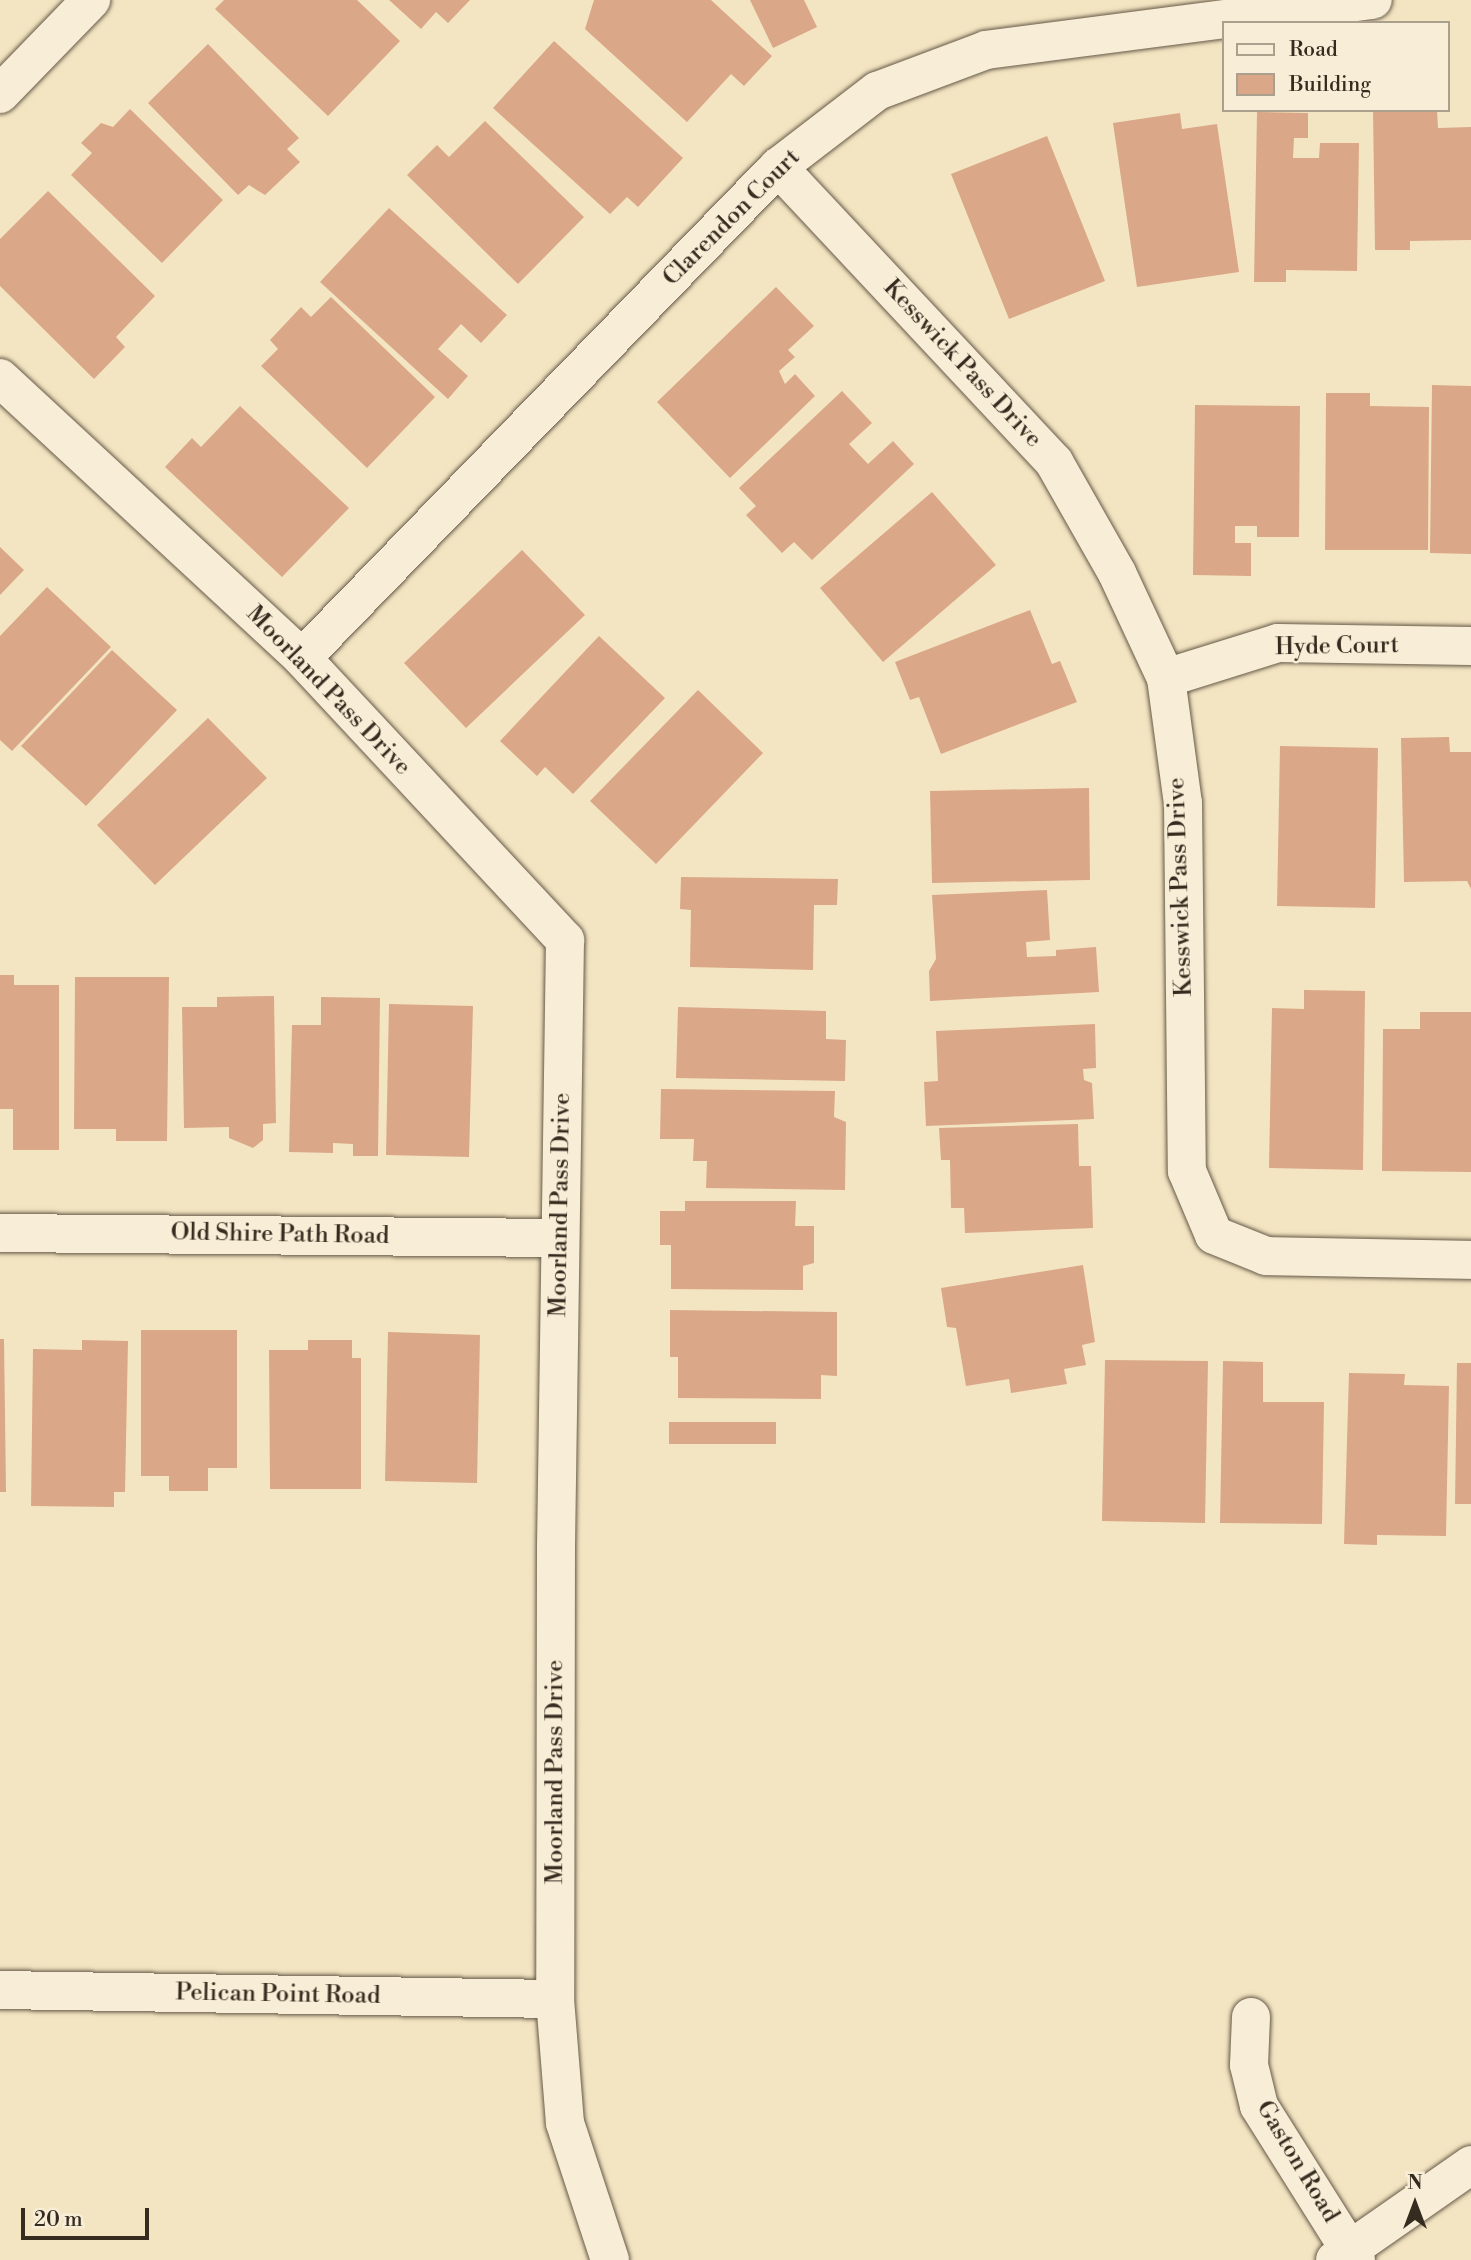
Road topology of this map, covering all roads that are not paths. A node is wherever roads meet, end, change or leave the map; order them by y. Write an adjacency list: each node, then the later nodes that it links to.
1 (91, 0): 3 (street)
2 (1373, 0): 4 (street, Clarendon Court)
3 (0, 94)
4 (778, 167): 7 (street, Clarendon Court); 8 (street, Kesswick Pass Drive)
5 (0, 378): 7 (street, Moorland Pass Drive)
6 (1471, 646): 8 (street, Hyde Court)
7 (302, 658): 10 (street, Moorland Pass Drive)
8 (1166, 678): 11 (street, Kesswick Pass Drive)
9 (0, 1233): 10 (street, Old Shire Path Road)
10 (560, 1238): 13 (street, Moorland Pass Drive)
11 (1471, 1260)
12 (0, 1990): 13 (street, Pelican Point Road)
13 (555, 1999): 17 (street, Moorland Pass Drive)
14 (1251, 2017): 16 (street, Gaston Road)
15 (1471, 2165): 16 (street)
16 (1347, 2257)
17 (610, 2260)

